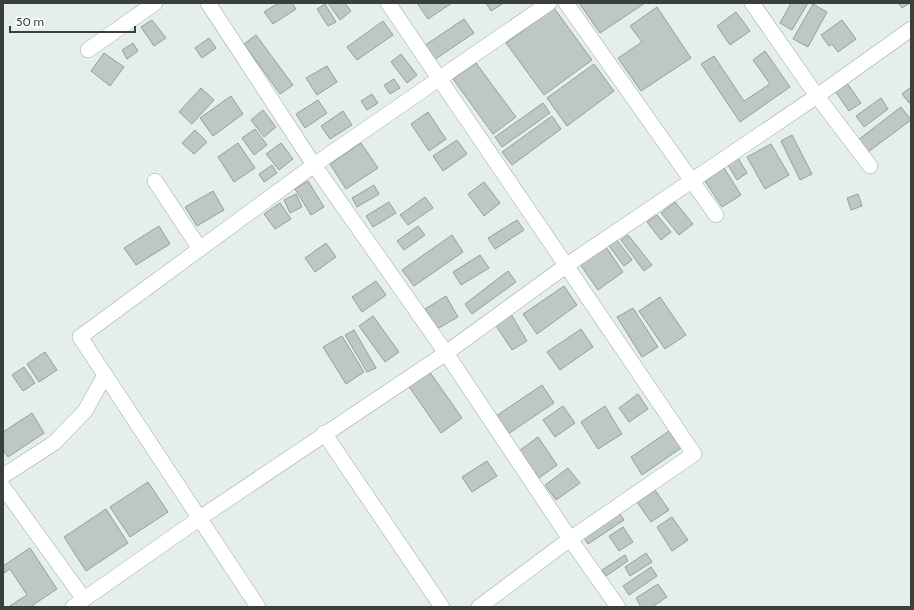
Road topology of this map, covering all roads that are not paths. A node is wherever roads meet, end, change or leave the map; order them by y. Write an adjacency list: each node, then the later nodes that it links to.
1 (155, 3): 8 (street)
2 (208, 3): 11 (street)
3 (388, 3): 9 (street)
4 (550, 3): 9 (street)
5 (566, 3): 14 (street)
6 (752, 3): 10 (street)
7 (911, 29): 10 (street)
8 (88, 50)
9 (440, 79): 11 (street); 17 (street)
10 (817, 96): 12 (street); 14 (street)
11 (314, 165): 16 (street); 18 (street)
12 (870, 166)
13 (154, 182): 16 (street)
14 (691, 182): 15 (street); 17 (street)
15 (716, 215)
16 (200, 249): 19 (street)
17 (567, 265): 18 (street); 24 (street)
18 (446, 352): 20 (street); 24 (street)
19 (105, 375): 21 (street); 23 (street)
20 (324, 433): 23 (street); 27 (street)
21 (3, 476)
22 (3, 487): 25 (street)
23 (200, 518): 25 (street); 26 (street)
24 (570, 539): 28 (street); 29 (street)
25 (79, 603)
26 (258, 607)
27 (442, 607)
28 (479, 607)
29 (618, 607)

